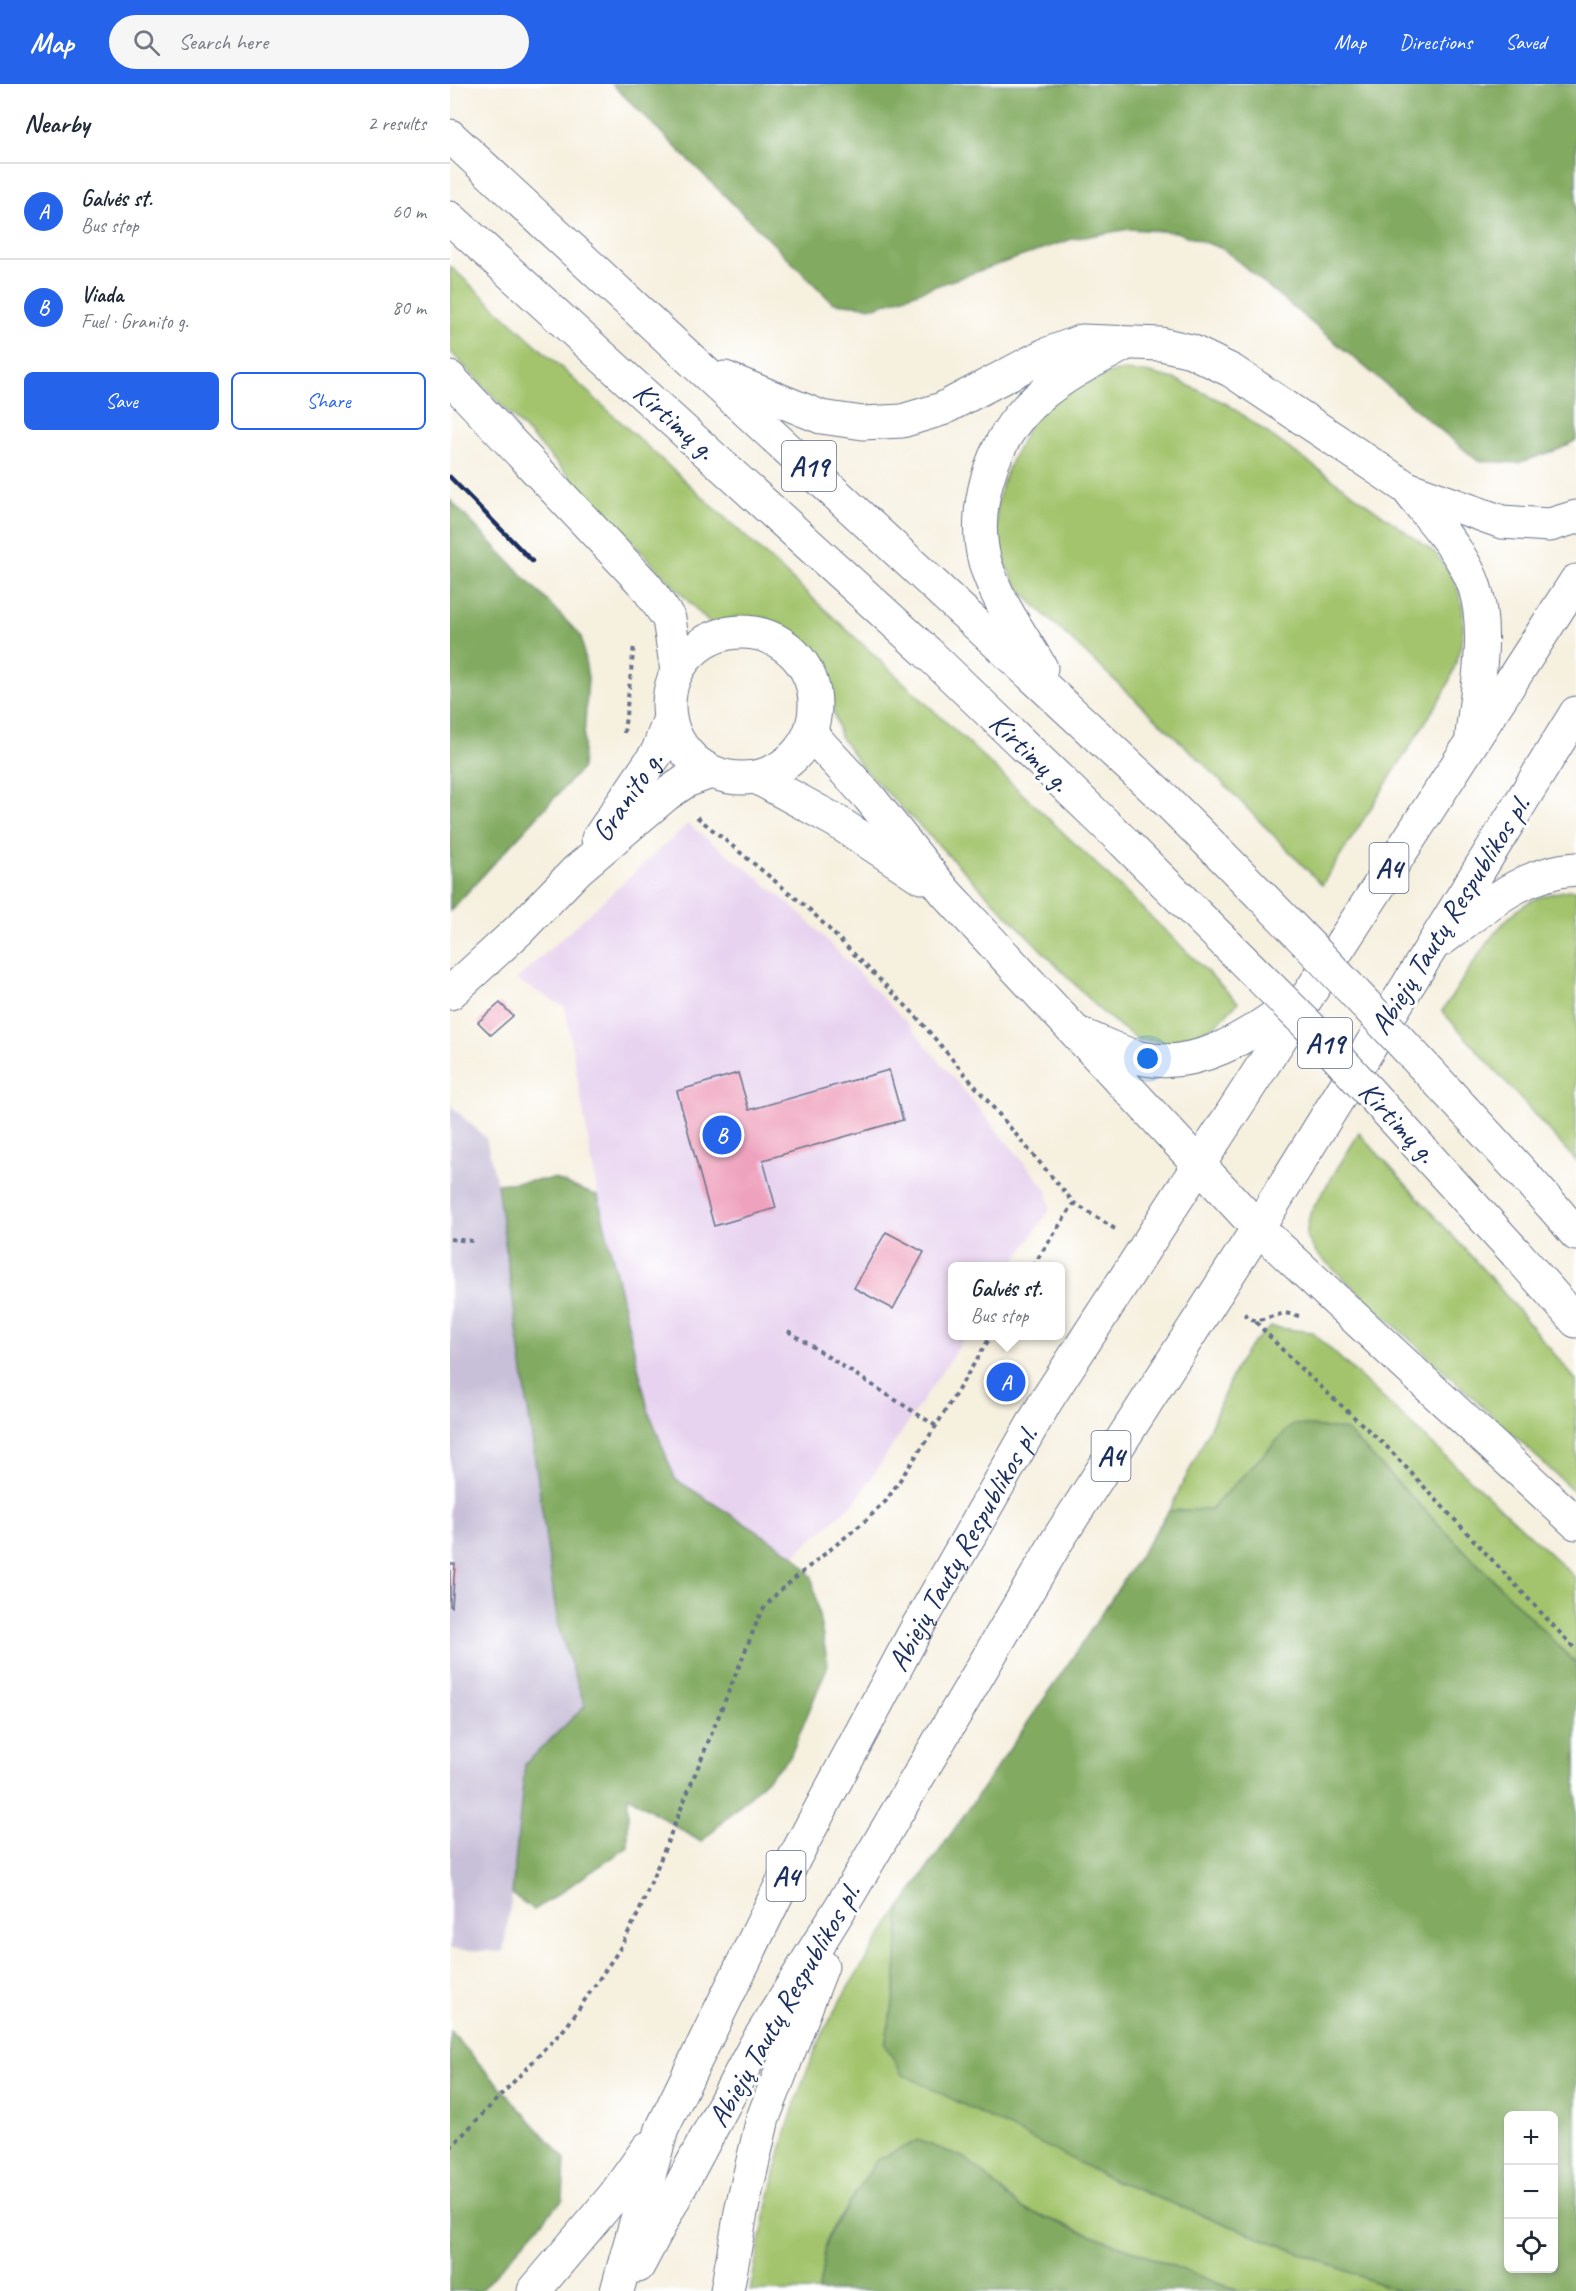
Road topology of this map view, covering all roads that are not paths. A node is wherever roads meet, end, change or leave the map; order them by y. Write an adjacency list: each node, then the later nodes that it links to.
1 (450, 136): 4 (main road, Kirtimų g. / A19)
2 (450, 218): 27 (main road, Kirtimų g. / A19, bridge)
3 (1126, 344): 4 (main road); 6 (main road); 10 (main road)
4 (704, 369): 10 (main road, Kirtimų g. / A19)
5 (450, 378): 9 (main road)
6 (1407, 488): 7 (main road); 14 (main road)
7 (1576, 517)
8 (1576, 581): 14 (main road, Abiejų Tautų Respublikos pl. / A4)
9 (677, 671): 12 (main road); 13 (main road)
10 (1058, 698): 26 (main road, Kirtimų g. / A19, bridge)
11 (1576, 713): 20 (main road, Abiejų Tautų Respublikos pl. / A4)
12 (670, 718): 15 (main road); 18 (main road, Granito g.)
13 (810, 733): 16 (main road); 19 (main road)
14 (1471, 741): 22 (main road, Abiejų Tautų Respublikos pl. / A4)
15 (711, 772): 16 (main road); 18 (main road, Granito g.)
16 (756, 777): 19 (main road)
17 (1576, 869): 20 (main road)
18 (577, 870): 21 (main road, Granito g.)
19 (946, 893): 23 (main road)
20 (1427, 950): 25 (main road, Abiejų Tautų Respublikos pl. / A4)
21 (450, 993)
22 (1308, 995): 23 (main road); 24 (main road, Abiejų Tautų Respublikos pl. / A4)
23 (1073, 1031): 24 (main road)
24 (1197, 1164): 25 (main road); 30 (main road, Abiejų Tautų Respublikos pl. / A4)
25 (1258, 1228): 28 (main road); 29 (main road, Abiejų Tautų Respublikos pl. / A4)
26 (1576, 1234)
27 (1576, 1320)
28 (1576, 1523)
29 (849, 1894): 33 (main road, Abiejų Tautų Respublikos pl. / A4); 34 (main road)
30 (662, 2130): 31 (main road); 32 (main road, Abiejų Tautų Respublikos pl. / A4)
31 (534, 2291)
32 (617, 2291)
33 (624, 2291)
34 (728, 2291)

